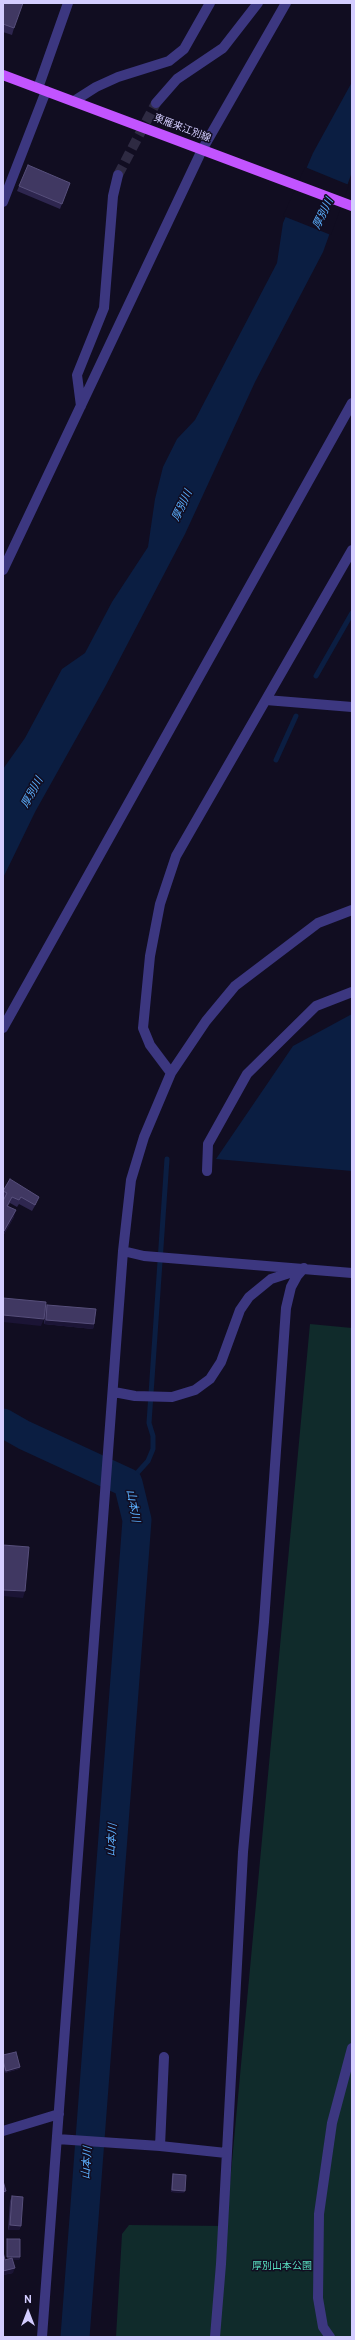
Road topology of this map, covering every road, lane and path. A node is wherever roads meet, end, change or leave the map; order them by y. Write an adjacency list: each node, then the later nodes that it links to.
1 (68, 3): 6 (street)
2 (210, 3): 7 (street)
3 (258, 3): 8 (street)
4 (286, 3): 9 (street)
5 (3, 75): 6 (main road, 東雁来江別線)
6 (42, 90): 7 (main road, 東雁来江別線); 11 (street)
7 (74, 102): 9 (main road, 東雁来江別線)
8 (156, 103)
9 (202, 150): 12 (main road, 東雁来江別線); 14 (street)
10 (118, 175): 14 (street)
11 (3, 202)
12 (352, 206)
13 (352, 403): 21 (street)
14 (81, 406): 16 (street)
15 (352, 550): 17 (street)
16 (3, 570)
17 (266, 700): 18 (street); 22 (street)
18 (352, 707)
19 (352, 910): 22 (street)
20 (352, 992): 23 (street)
21 (3, 1028)
22 (171, 1073): 24 (street)
23 (207, 1171)
24 (123, 1251): 25 (street); 27 (street)
25 (304, 1268): 26 (street); 27 (street); 34 (street)
26 (352, 1273)
27 (114, 1392): 30 (street)
28 (352, 2048): 37 (street)
29 (164, 2057): 33 (street)
30 (59, 2114): 31 (street); 32 (street)
31 (3, 2131)
32 (57, 2139): 33 (street); 35 (street)
33 (160, 2146): 34 (street)
34 (226, 2153): 36 (street)
35 (42, 2337)
36 (215, 2337)
37 (330, 2337)

